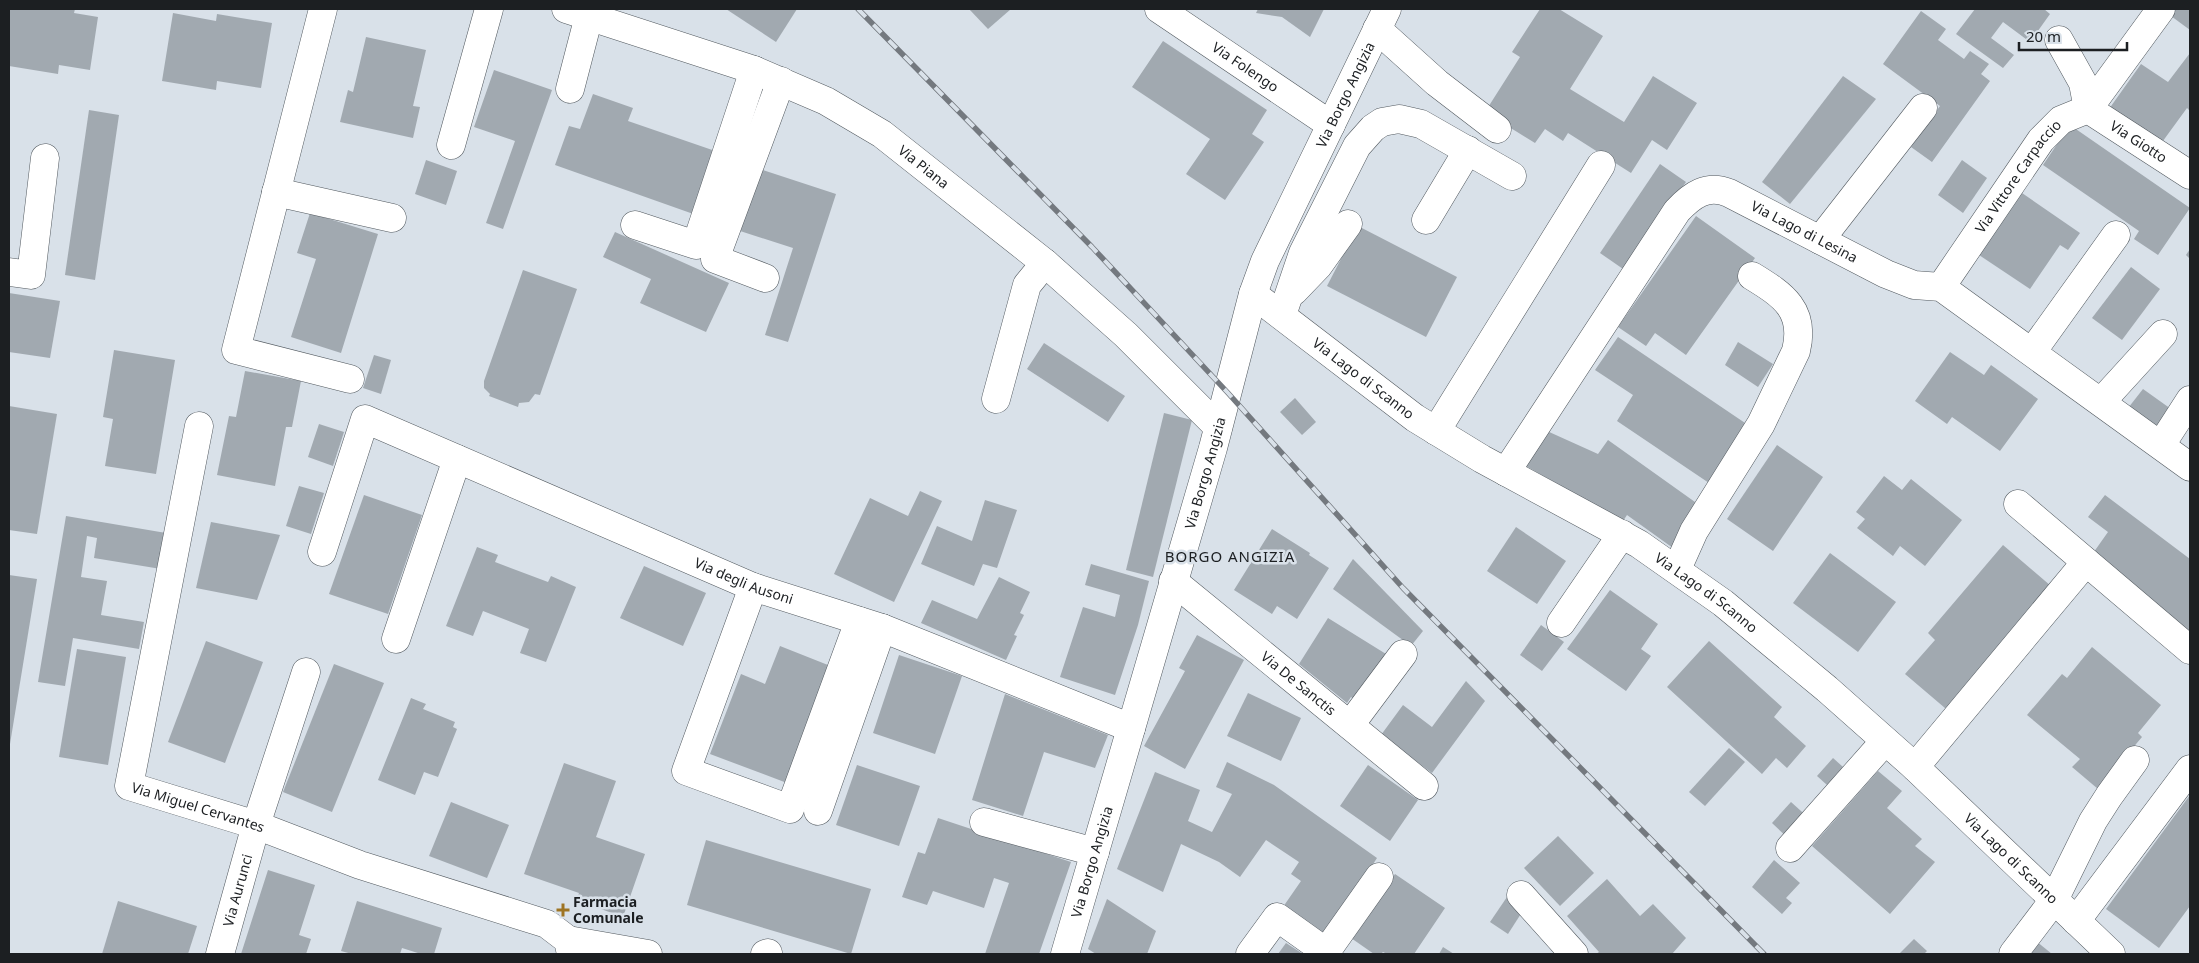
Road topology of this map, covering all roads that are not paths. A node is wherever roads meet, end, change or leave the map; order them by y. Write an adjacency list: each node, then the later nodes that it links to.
1 (322, 9): 21 (street)
2 (489, 9): 15 (street)
3 (1159, 9): 13 (street, Via Folengo)
4 (2161, 9): 12 (street)
5 (575, 11): 8 (street, Via Piana); 10 (street)
6 (1382, 19): 13 (street, Via Borgo Angizia); 14 (street)
7 (2059, 40): 12 (street)
8 (754, 70): 9 (street, Via Piana); 25 (street)
9 (781, 81): 28 (street, Via Piana); 31 (street)
10 (570, 89)
11 (1923, 108): 27 (street)
12 (2088, 109): 20 (street, Via Giotto); 32 (street, Via Vittore Carpaccio)
13 (1331, 125): 33 (street, Via Borgo Angizia)
14 (1497, 129)
15 (451, 145)
16 (1468, 150): 19 (street); 23 (street); 34 (street)
17 (45, 158): 29 (street)
18 (1601, 165): 43 (street)
19 (1512, 176)
20 (2190, 176)
21 (276, 192): 22 (street); 37 (street)
22 (392, 218)
23 (1426, 220)
24 (1348, 224): 34 (street)
25 (636, 225)
26 (2116, 236): 36 (street)
27 (1820, 240): 32 (street, Via Lago di Lesina); 47 (street, Via Lago di Lesina)
28 (1045, 263): 38 (street); 42 (street, Via Piana)
29 (9, 272)
30 (1752, 276): 52 (street)
31 (765, 278)
32 (1941, 287): 36 (street)
33 (1253, 294): 34 (street, Via Lago di Scanno); 42 (street, Via Borgo Angizia)
34 (1284, 307): 43 (street, Via Lago di Scanno)
35 (2163, 334): 40 (street)
36 (2032, 352): 40 (street)
37 (350, 379)
38 (996, 399)
39 (2190, 400): 44 (street)
40 (2100, 402): 44 (street)
41 (199, 426): 70 (street, Via Miguel Cervantes)
42 (1218, 427): 53 (street, Via Borgo Angizia)
43 (1436, 431): 47 (street, Via Lago di Scanno)
44 (2161, 445): 46 (street)
45 (457, 459): 50 (street, Via degli Ausoni); 54 (street, Via degli Ausoni); 57 (street)
46 (2190, 466)
47 (1506, 472): 49 (street, Via Lago di Scanno)
48 (2018, 504): 51 (street)
49 (1622, 534): 52 (street, Via Lago di Scanno); 55 (street)
50 (322, 552)
51 (2086, 562): 58 (street); 65 (street)
52 (1677, 569): 63 (street, Via Lago di Scanno)
53 (1173, 581): 61 (street, Via De Sanctis); 62 (street, Via Borgo Angizia)
54 (754, 587): 56 (street, Via degli Ausoni); 56 (street)
55 (1561, 623)
56 (871, 625): 62 (street, Via degli Ausoni); 68 (street)
57 (396, 639)
58 (2190, 650)
59 (1403, 654): 61 (street)
60 (306, 672): 70 (street, Via Aurunci)
61 (1350, 725): 67 (street, Via De Sanctis)
62 (1131, 728): 72 (street, Via Borgo Angizia)
63 (1885, 741): 65 (street, Via Lago di Scanno); 71 (street)
64 (2135, 760): 75 (street)
65 (1915, 767): 75 (street, Via Lago di Scanno)
66 (2190, 768): 76 (street)
67 (1424, 786)
68 (818, 811)
69 (984, 822): 72 (street)
70 (256, 825): 77 (street, Via Miguel Cervantes); 78 (street, Via Aurunci)
71 (1790, 848)
72 (1095, 852): 80 (street, Via Borgo Angizia)
73 (1379, 877): 81 (street)
74 (1521, 896): 82 (street)
75 (2054, 900): 76 (street, Via Lago di Scanno); 83 (street)
76 (2076, 921): 84 (street, Via Lago di Scanno)
77 (569, 947): 79 (street)
78 (220, 954)
79 (648, 954)
80 (1065, 954)
81 (1250, 954)
82 (1574, 954)
83 (2013, 954)
84 (2111, 954)

